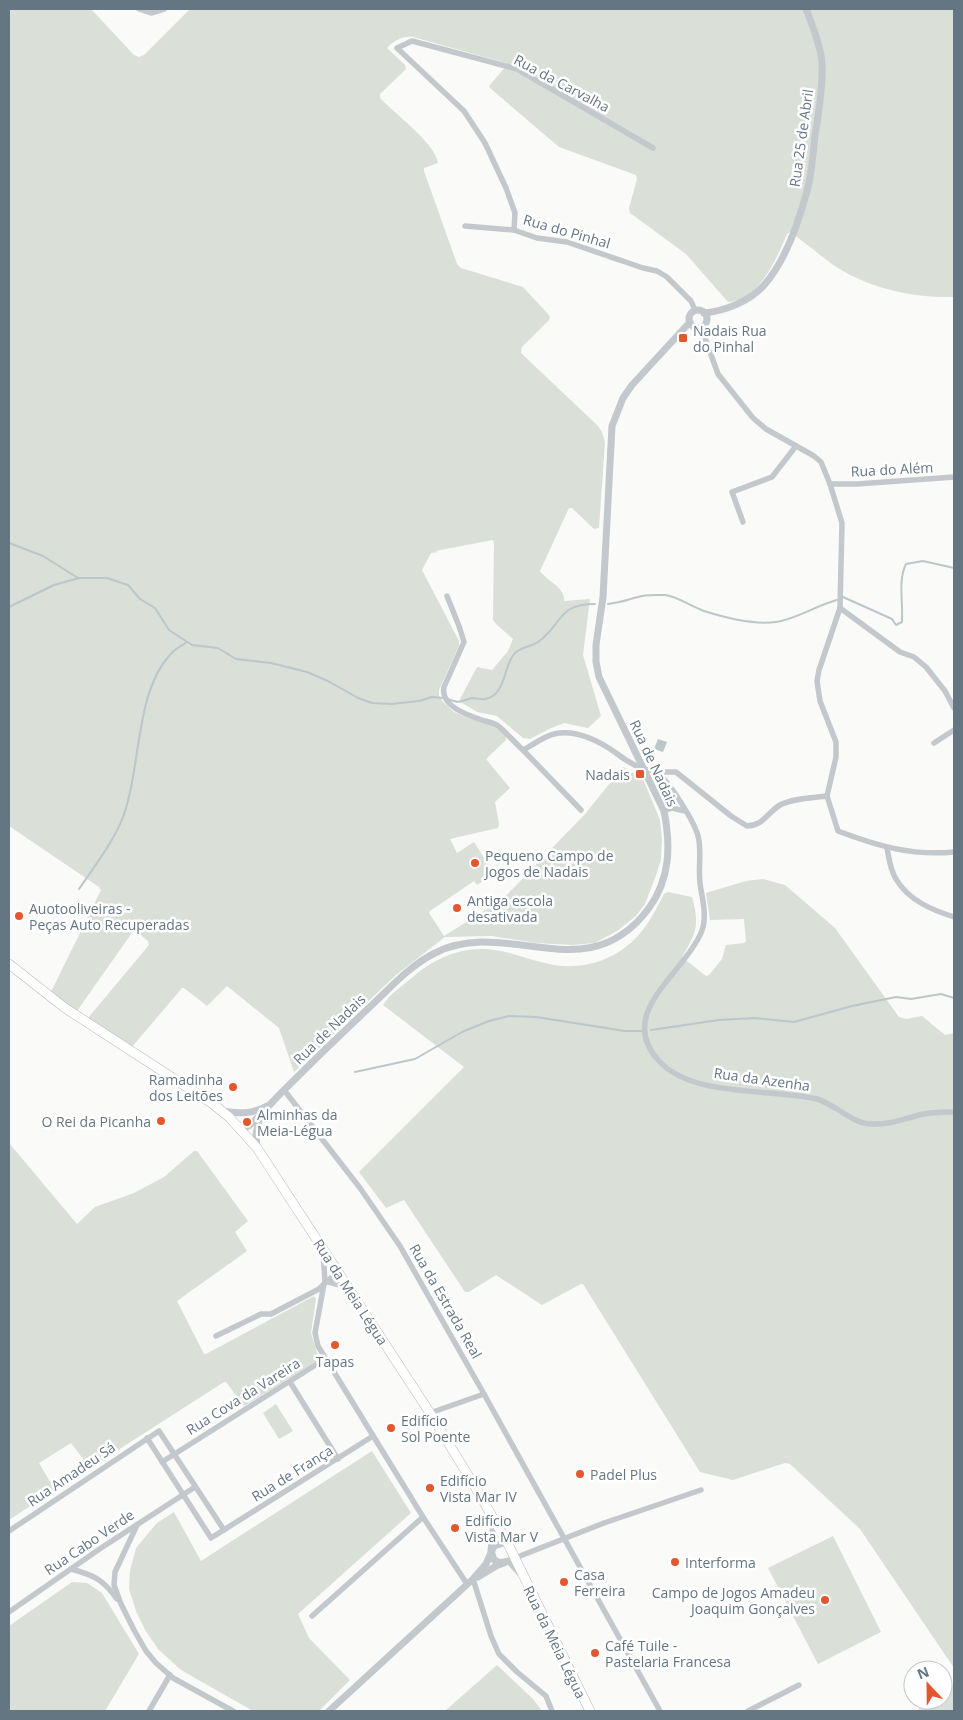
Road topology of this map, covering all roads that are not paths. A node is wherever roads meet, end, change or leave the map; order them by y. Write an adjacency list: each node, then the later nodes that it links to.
1 (139, 9): 2 (street)
2 (164, 9)
3 (806, 9): 9 (street, Rua 25 de Abril)
4 (397, 48): 5 (street, Rua da Carvalha); 7 (street, Rua do Pinhal)
5 (653, 148)
6 (465, 226): 7 (street)
7 (514, 230): 8 (street, Rua do Pinhal)
8 (695, 310): 9 (street); 10 (street)
9 (704, 313): 11 (street)
10 (690, 322): 11 (street); 22 (street, Rua de Nadais)
11 (700, 327): 12 (street)
12 (796, 446): 14 (street); 15 (street)
13 (954, 477): 14 (street, Rua do Além)
14 (830, 484): 17 (street)
15 (743, 522)
16 (447, 596): 21 (street)
17 (840, 608): 18 (street); 24 (street)
18 (954, 708)
19 (954, 730): 20 (street)
20 (934, 743)
21 (523, 750): 22 (street); 25 (street)
22 (643, 768): 23 (street); 26 (street, Rua de Nadais)
23 (656, 772): 24 (street); 27 (street, Rua da Azenha)
24 (827, 796): 28 (street)
25 (581, 810)
26 (664, 811): 27 (street); 32 (street, Rua de Nadais)
27 (685, 811): 34 (street, Rua da Azenha)
28 (887, 848): 29 (street); 30 (street)
29 (954, 852)
30 (954, 916)
31 (9, 964): 33 (main road, Rua da Meia Légua)
32 (284, 1090): 35 (street, Rua de Nadais); 45 (street, Rua da Estrada Real)
33 (222, 1111): 35 (street, Rua de Nadais); 36 (main road, Rua da Meia Légua)
34 (954, 1112)
35 (257, 1114): 36 (street, Rua de Nadais); 36 (street, Rua de Nadais); 37 (street)
36 (237, 1126): 37 (main road, Rua da Meia Légua)
37 (256, 1148): 38 (main road, Rua da Meia Légua)
38 (323, 1249): 39 (main road, Rua da Meia Légua); 40 (street)
39 (336, 1269): 40 (street); 41 (main road, Rua da Meia Légua)
40 (324, 1280): 41 (street); 42 (street); 43 (street)
41 (347, 1287): 46 (main road, Rua da Meia Légua)
42 (216, 1336)
43 (325, 1359): 44 (street, Rua Cova da Vareira); 47 (street)
44 (290, 1382): 49 (street, Rua Cova da Vareira); 50 (street)
45 (484, 1394): 46 (street); 60 (street, Rua da Estrada Real)
46 (430, 1413): 56 (main road, Rua da Meia Légua)
47 (373, 1436): 50 (street, Rua de França); 55 (street)
48 (147, 1438): 49 (street); 51 (street); 59 (street, Rua Amadeu Sá)
49 (174, 1454): 51 (street, Rua Cova da Vareira); 52 (street)
50 (338, 1459): 58 (street, Rua de França)
51 (162, 1462): 54 (street)
52 (195, 1487): 54 (street, Rua Cabo Verde); 58 (street)
53 (701, 1490): 60 (street)
54 (183, 1494): 57 (street, Rua Cabo Verde); 58 (street)
55 (424, 1517): 65 (street); 68 (street)
56 (494, 1520): 61 (main road, Rua da Meia Légua); 62 (street)
57 (137, 1525): 64 (street, Rua Cabo Verde); 66 (street)
58 (224, 1530)
59 (9, 1531)
60 (565, 1538): 63 (street); 76 (street, Rua da Estrada Real)
61 (508, 1544): 62 (street); 63 (main road, Rua da Meia Légua)
62 (492, 1551): 63 (street); 65 (street)
63 (512, 1560): 65 (street); 75 (main road, Rua da Meia Légua)
64 (71, 1569): 66 (street); 67 (street, Rua Cabo Verde)
65 (470, 1582): 73 (street); 74 (street)
66 (121, 1604): 69 (street)
67 (9, 1612)
68 (312, 1616)
69 (170, 1675): 71 (street); 72 (street)
70 (799, 1685): 77 (street)
71 (149, 1711)
72 (233, 1711)
73 (329, 1711)
74 (552, 1711)
75 (590, 1711)
76 (660, 1711)
77 (748, 1711)

